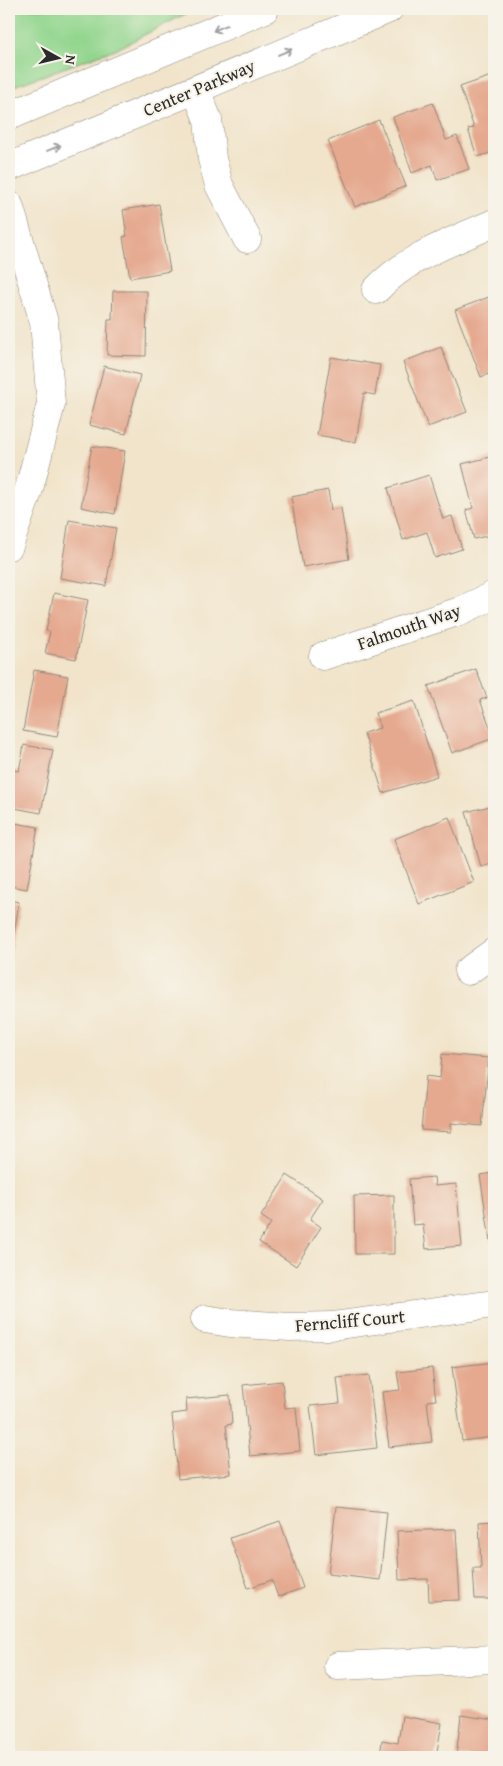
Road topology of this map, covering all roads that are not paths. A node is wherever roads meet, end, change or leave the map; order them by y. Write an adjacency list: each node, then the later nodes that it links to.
1 (265, 9): 4 (street, one-way to 4)
2 (389, 9): 3 (street, Center Parkway, one-way to 2)
3 (196, 90): 5 (street, Center Parkway, one-way to 3); 8 (street)
4 (9, 116)
5 (9, 167)
6 (9, 205): 10 (street)
7 (494, 223): 9 (street)
8 (247, 239)
9 (376, 290)
10 (9, 546)
11 (494, 595): 12 (street, Falmouth Way)
12 (323, 656)
13 (494, 952): 14 (street)
14 (468, 971)
15 (494, 1304): 16 (street, Ferncliff Court)
16 (205, 1319)
17 (494, 1659): 18 (street)
18 (338, 1666)

